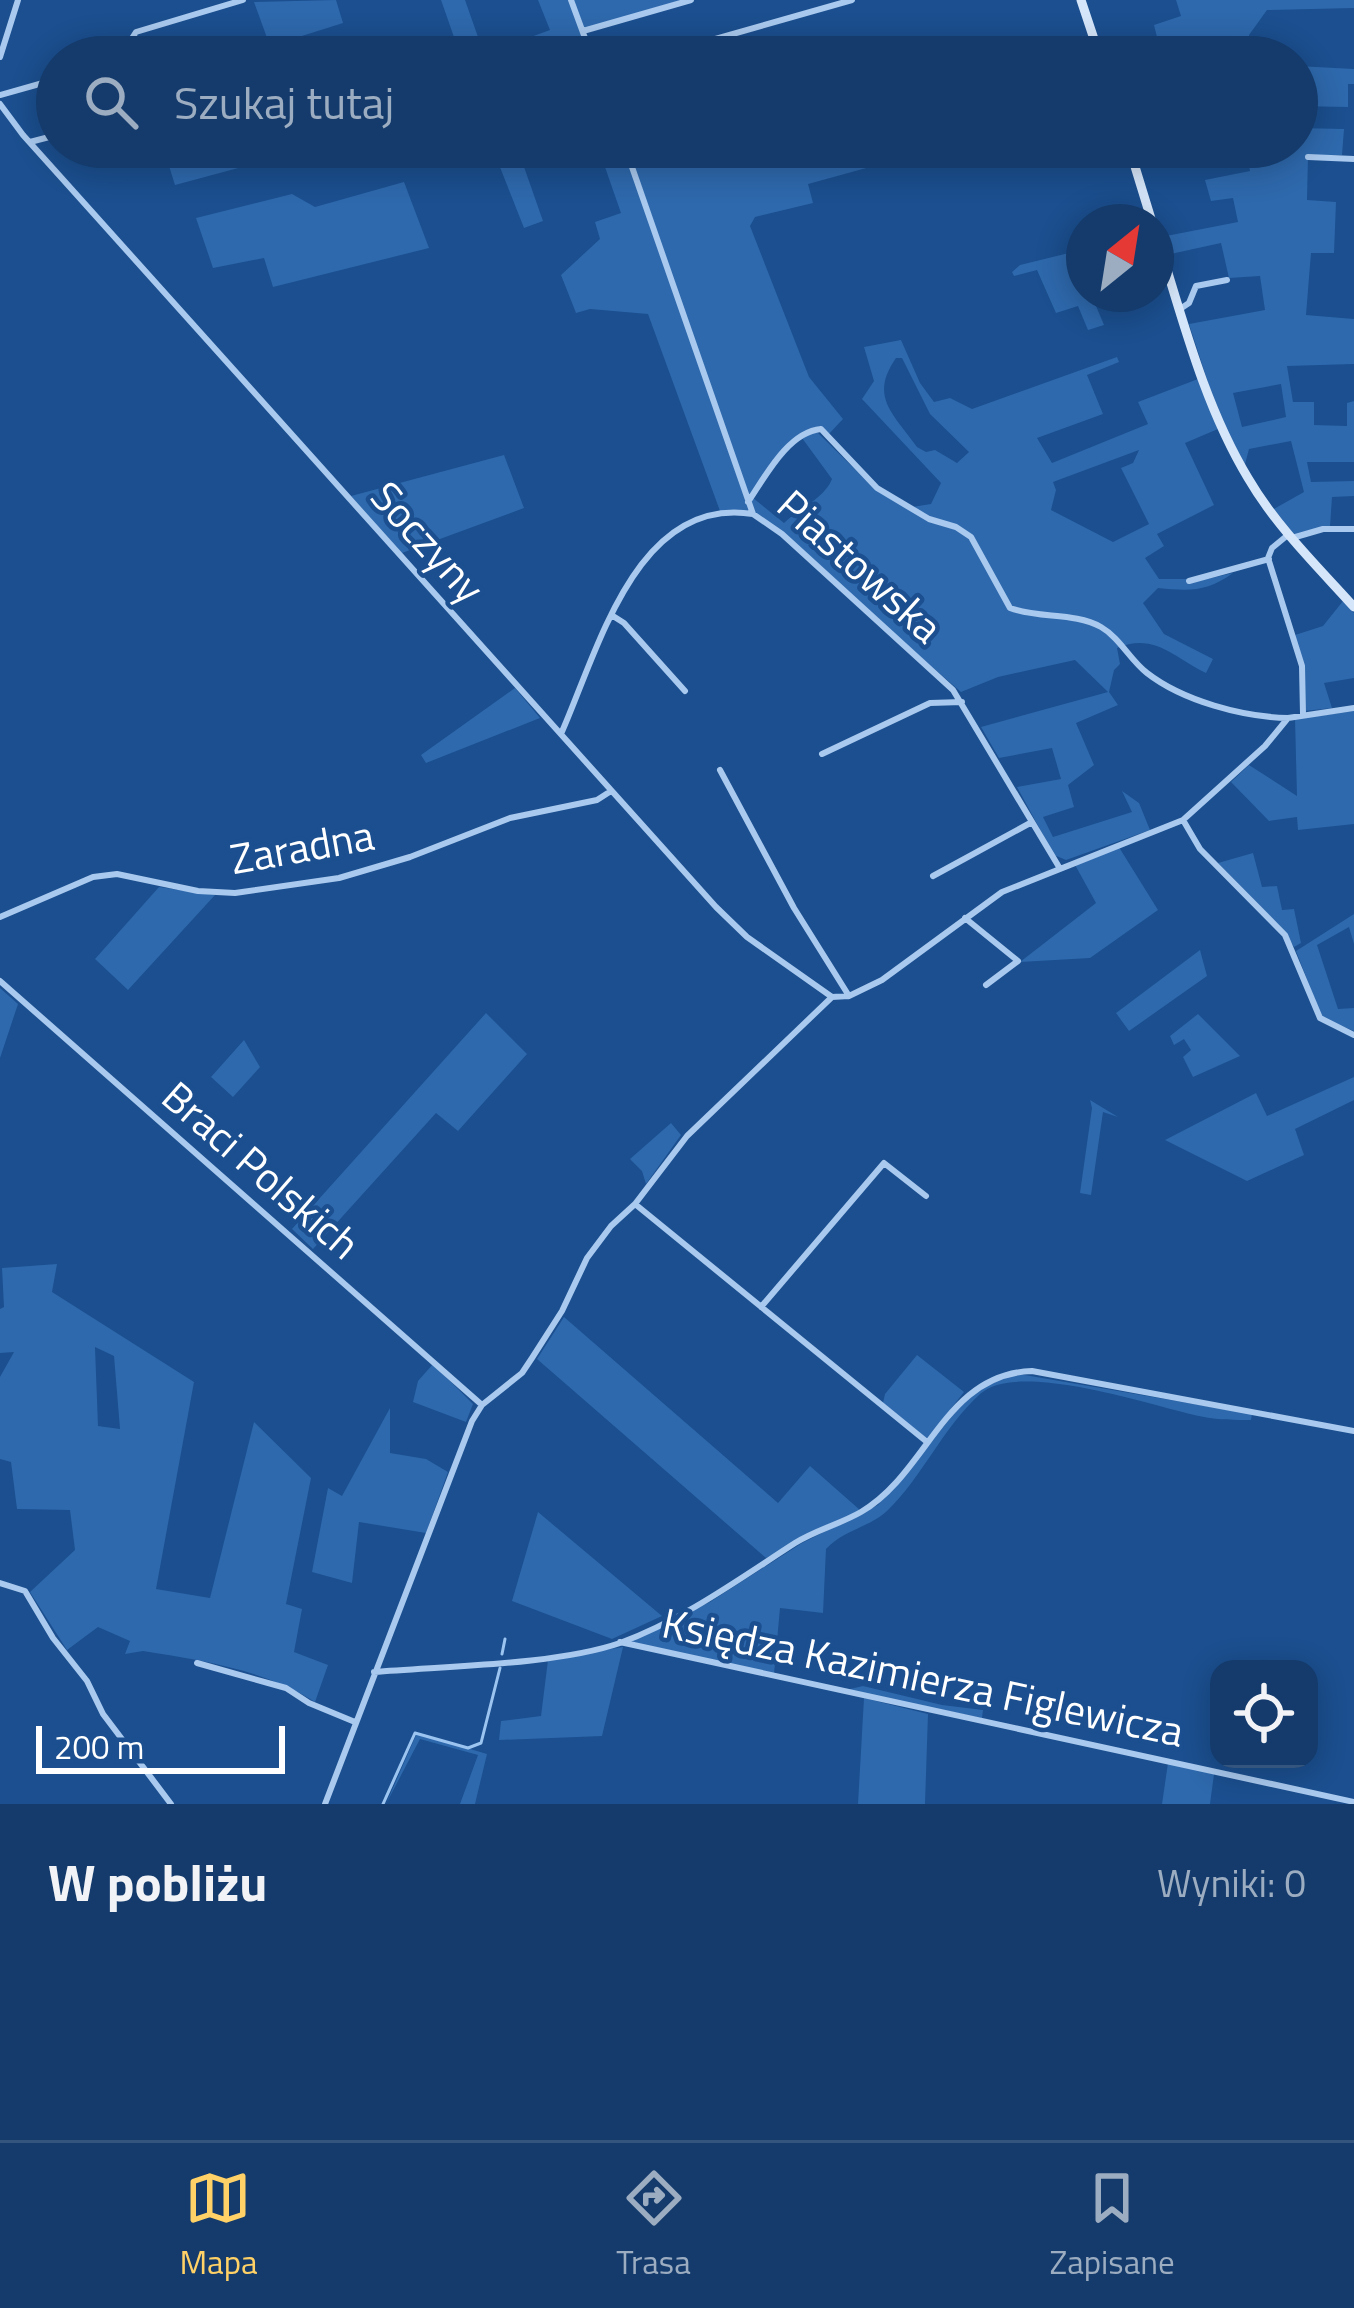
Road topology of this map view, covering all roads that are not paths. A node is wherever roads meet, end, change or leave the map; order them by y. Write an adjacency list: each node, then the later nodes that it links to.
1 (18, 0): 12 (street)
2 (243, 0): 8 (street)
3 (571, 0): 7 (street)
4 (691, 0): 7 (street)
5 (852, 0): 10 (street)
6 (1082, 0): 11 (street)
7 (583, 31): 9 (street)
8 (133, 36)
9 (585, 36)
10 (726, 36)
11 (1093, 36)
12 (0, 57)
13 (36, 86): 14 (street)
14 (0, 95)
15 (0, 104): 17 (street, Soczyny)
16 (36, 140): 17 (street)
17 (30, 142): 18 (street, Soczyny)
18 (36, 149)
19 (1318, 157): 20 (street)
20 (1354, 158)
21 (53, 168): 41 (street, Soczyny)
22 (632, 168): 28 (street, Piastowska)
23 (1135, 168): 24 (street)
24 (1146, 204)
25 (1227, 280): 27 (street)
26 (1174, 290): 27 (street)
27 (1180, 309): 31 (street)
28 (748, 502): 29 (street, Piastowska); 40 (street)
29 (753, 514): 35 (street); 37 (street, Piastowska)
30 (1354, 529): 31 (street)
31 (1290, 536): 32 (street); 34 (street)
32 (1269, 559): 33 (street); 39 (street)
33 (1189, 581)
34 (1354, 607)
35 (613, 616): 36 (street); 41 (street)
36 (685, 691)
37 (962, 702): 42 (street); 46 (street, Piastowska)
38 (1354, 708): 39 (street)
39 (1303, 714): 40 (street)
40 (1288, 718): 45 (street)
41 (562, 734): 44 (street, Soczyny)
42 (822, 754)
43 (720, 770): 53 (street)
44 (611, 791): 49 (street, Zaradna); 54 (street, Soczyny)
45 (1183, 820): 47 (street); 55 (street)
46 (1032, 822): 47 (street, Piastowska); 48 (street)
47 (1059, 867): 50 (street)
48 (933, 876)
49 (0, 917)
50 (965, 918): 52 (street); 53 (street)
51 (0, 981): 59 (street, Braci Polskich)
52 (986, 986)
53 (849, 996): 54 (street)
54 (832, 997): 57 (street)
55 (1354, 1034)
56 (926, 1196): 58 (street)
57 (635, 1204): 58 (street); 59 (street)
58 (761, 1307): 61 (street)
59 (482, 1405): 65 (street)
60 (1354, 1431): 61 (street)
61 (927, 1442): 63 (street)
62 (0, 1583): 68 (street)
63 (620, 1642): 65 (street); 67 (street, Księdza Kazimierza Figlewicza)
64 (197, 1663): 66 (street)
65 (374, 1672): 66 (street)
66 (355, 1722): 69 (street)
67 (1354, 1802)
68 (171, 1804)
69 (325, 1804)

